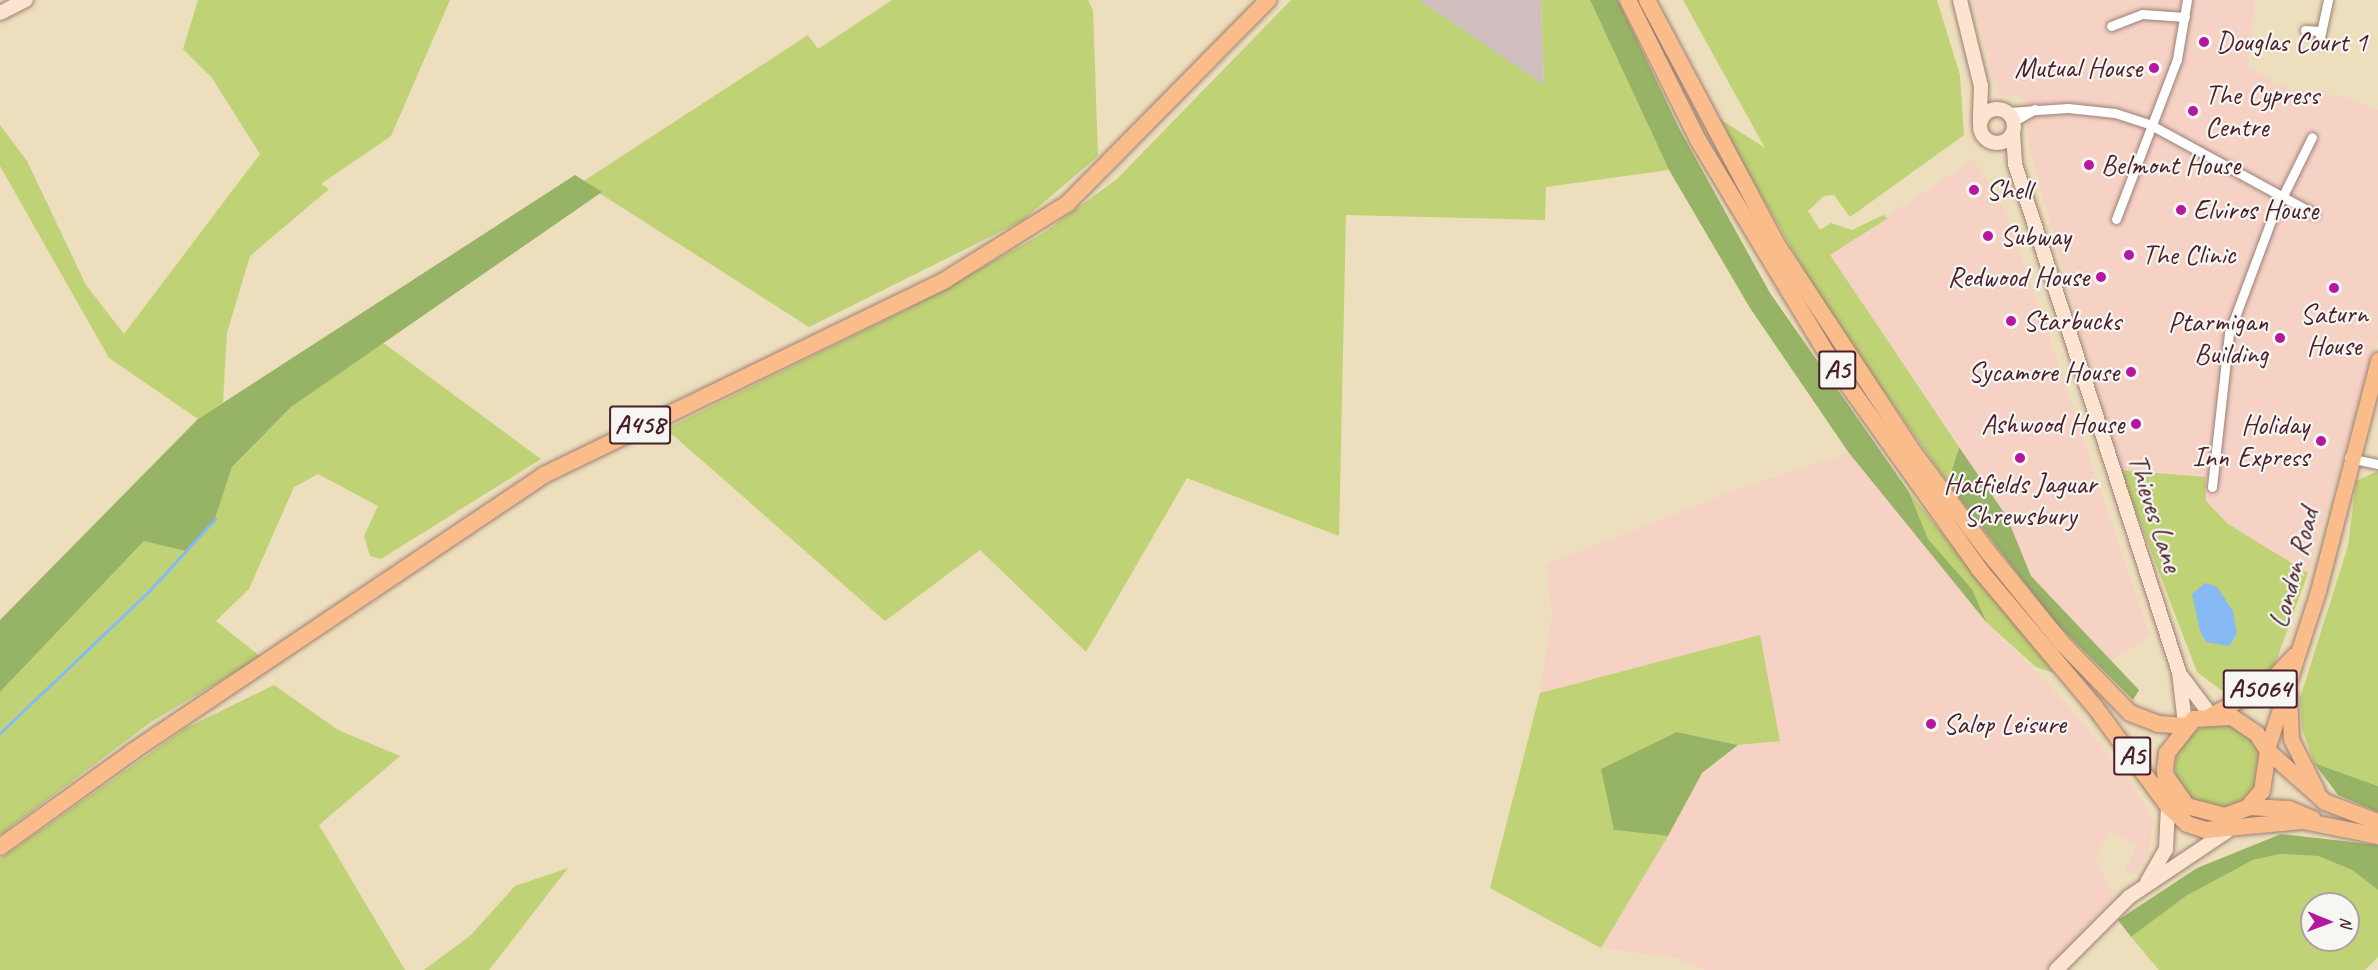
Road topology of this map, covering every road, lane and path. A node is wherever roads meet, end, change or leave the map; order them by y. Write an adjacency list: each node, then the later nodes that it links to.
1 (26, 0): 8 (main road)
2 (1268, 0): 42 (highway, A458)
3 (1628, 0): 36 (highway, A5)
4 (1647, 0): 32 (highway, A5)
5 (1960, 0): 14 (main road)
6 (2187, 0): 9 (street)
7 (2328, 0): 12 (street)
8 (0, 14)
9 (2185, 17): 10 (street); 17 (street)
10 (2111, 26)
11 (2305, 30): 12 (street)
12 (2320, 31): 13 (street)
13 (2319, 42)
14 (1981, 86): 15 (main road); 16 (main road)
15 (2008, 119): 16 (main road); 17 (street); 19 (main road); 20 (main road, Thieves Lane)
16 (1980, 121): 19 (main road)
17 (2151, 125): 21 (street); 23 (street)
18 (2312, 137): 21 (street)
19 (1995, 144): 20 (main road)
20 (2016, 164): 29 (main road, Thieves Lane)
21 (2284, 193): 22 (street); 27 (street)
22 (2314, 213)
23 (2116, 219)
24 (2378, 360): 25 (main road, London Road / A5064)
25 (2349, 458): 26 (street); 28 (main road, London Road / A5064)
26 (2378, 464)
27 (2212, 487)
28 (2298, 650): 30 (main road, London Road / A5064); 31 (main road, London Road / A5064)
29 (2180, 672): 31 (main road); 32 (main road)
30 (2291, 675): 33 (main road, London Road / A5064); 35 (main road)
31 (2211, 714): 32 (highway); 33 (highway)
32 (2184, 725): 34 (highway)
33 (2267, 750): 35 (highway); 37 (highway)
34 (2166, 776): 36 (highway); 37 (highway)
35 (2325, 802): 38 (highway)
36 (2168, 806): 40 (highway); 43 (main road)
37 (2248, 807): 39 (highway); 40 (highway)
38 (2378, 822)
39 (2322, 824): 40 (highway); 41 (highway)
40 (2226, 832): 43 (main road)
41 (2378, 836)
42 (0, 848)
43 (2147, 882): 44 (main road)
44 (2056, 970)

